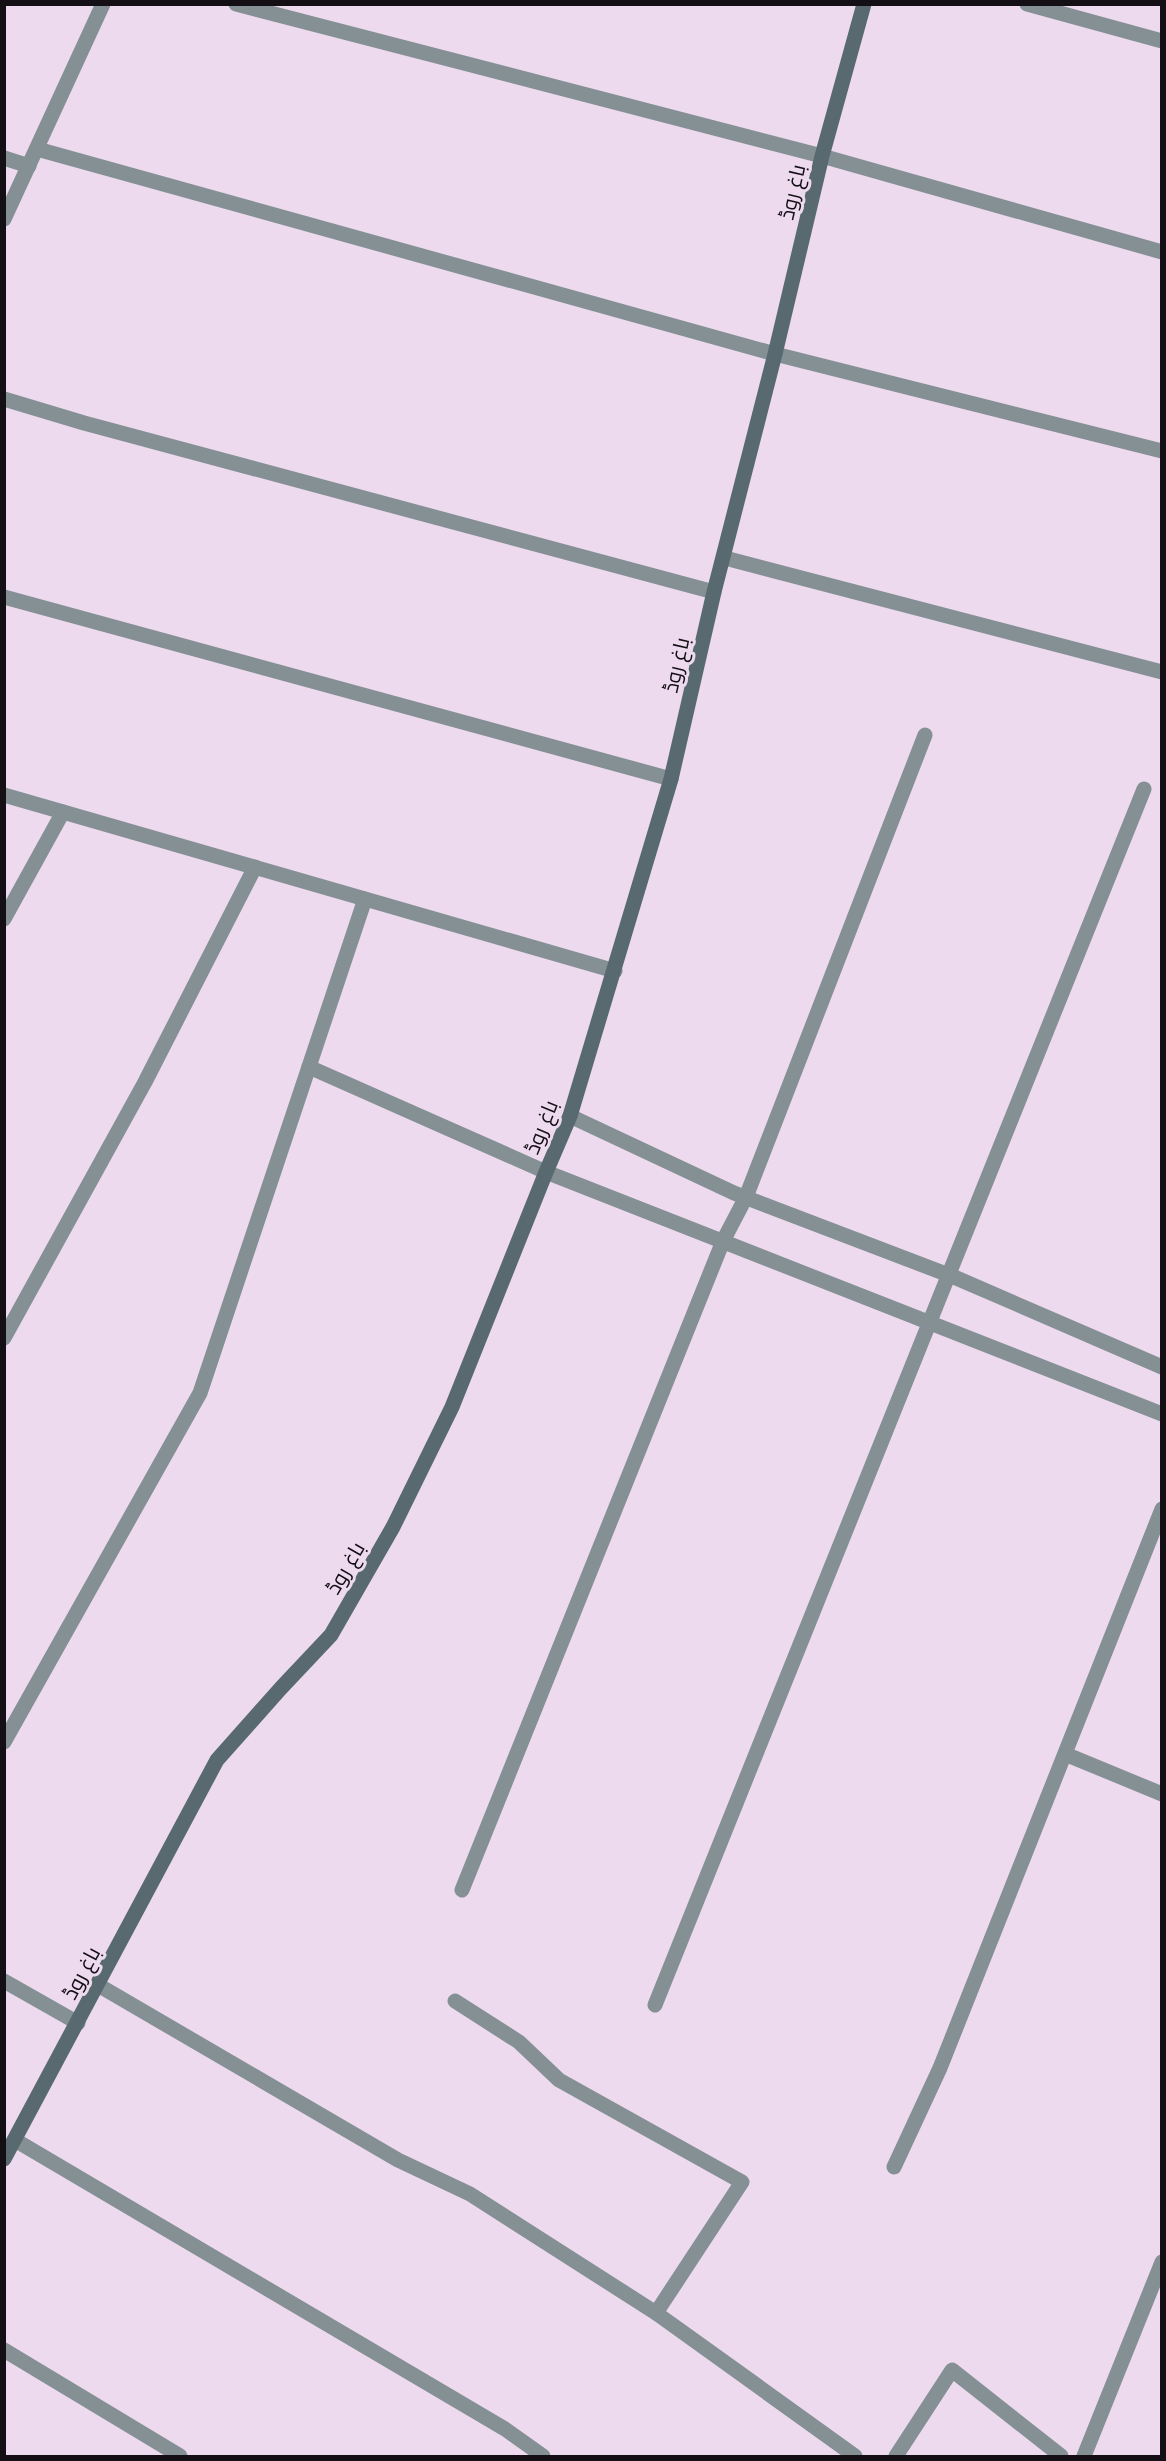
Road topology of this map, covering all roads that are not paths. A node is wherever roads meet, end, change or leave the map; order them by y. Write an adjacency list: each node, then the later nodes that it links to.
1 (103, 4): 6 (street)
2 (236, 4): 7 (street)
3 (864, 4): 7 (street, باغ روڈ)
4 (1027, 4): 5 (street)
5 (1161, 41)
6 (37, 149): 9 (street); 12 (street)
7 (822, 156): 11 (street); 12 (street, باغ روڈ)
8 (4, 158): 9 (street)
9 (29, 166): 10 (street)
10 (4, 219)
11 (1161, 252)
12 (775, 354): 14 (street); 15 (street, باغ روڈ)
13 (4, 399): 16 (street)
14 (1161, 451)
15 (725, 558): 16 (street, باغ روڈ); 18 (street)
16 (714, 592): 20 (street, باغ روڈ)
17 (4, 597): 20 (street)
18 (1161, 672)
19 (925, 735): 31 (street)
20 (671, 779): 27 (street, باغ روڈ)
21 (1144, 789): 33 (street)
22 (4, 795): 23 (street)
23 (63, 812): 24 (street); 26 (street)
24 (255, 867): 25 (street); 35 (street)
25 (365, 899): 27 (street); 28 (street)
26 (4, 919)
27 (615, 971): 29 (street, باغ روڈ)
28 (309, 1067): 30 (street); 39 (street)
29 (570, 1116): 30 (street, باغ روڈ); 31 (street)
30 (546, 1172): 32 (street); 44 (street, باغ روڈ)
31 (746, 1197): 32 (street); 33 (street)
32 (723, 1241): 34 (street); 42 (street)
33 (947, 1275): 34 (street); 36 (street)
34 (928, 1323): 37 (street); 46 (street)
35 (4, 1338)
36 (1161, 1366)
37 (1161, 1414)
38 (1161, 1509): 40 (street)
39 (4, 1742)
40 (1065, 1754): 41 (street); 50 (street)
41 (1161, 1794)
42 (462, 1890)
43 (4, 1981): 47 (street)
44 (98, 1985): 47 (street, باغ روڈ); 52 (street)
45 (455, 2001): 52 (street)
46 (656, 2006)
47 (78, 2023): 48 (street, باغ روڈ)
48 (15, 2140): 49 (street, باغ روڈ); 55 (street)
49 (4, 2159)
50 (894, 2167)
51 (1161, 2262): 59 (street)
52 (656, 2313): 56 (street)
53 (4, 2349): 54 (street)
54 (180, 2457)
55 (543, 2457)
56 (855, 2457)
57 (896, 2457): 58 (street)
58 (1061, 2457)
59 (1084, 2457)

